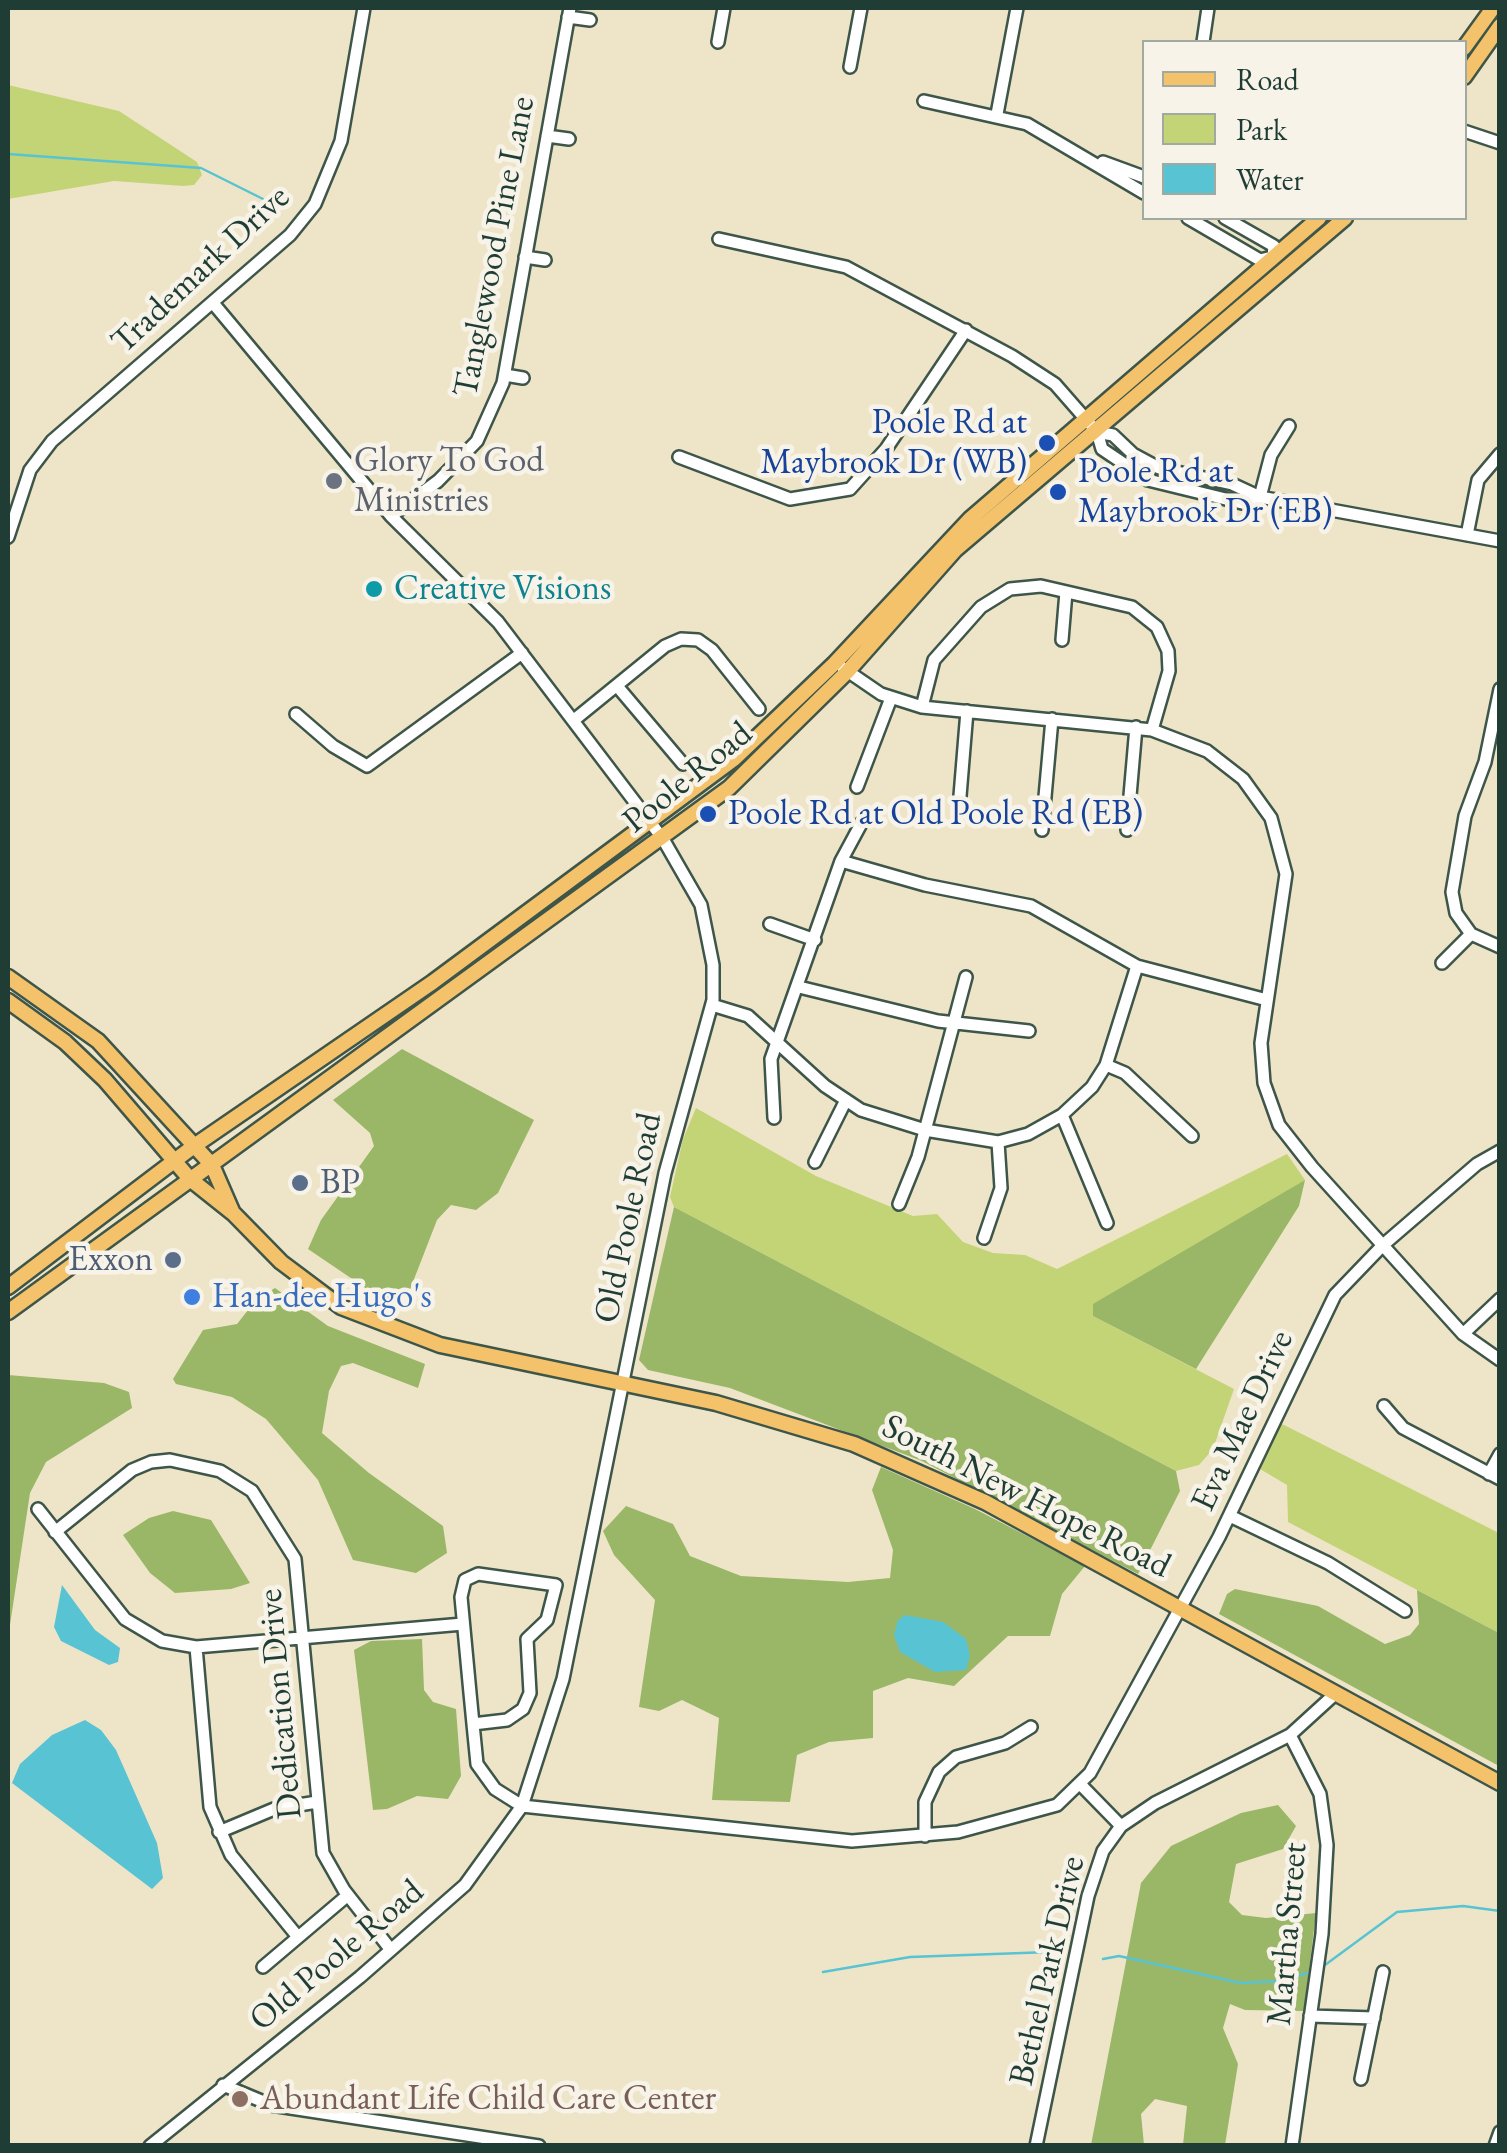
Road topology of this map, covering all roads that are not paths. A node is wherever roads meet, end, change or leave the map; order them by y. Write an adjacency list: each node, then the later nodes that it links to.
1 (364, 8): 33 (street, Trademark Drive)
2 (724, 8): 11 (street)
3 (861, 8): 13 (street)
4 (1016, 8): 16 (street)
5 (1208, 8): 10 (street)
6 (1493, 8): 12 (main road)
7 (569, 12): 8 (street); 18 (street, Tanglewood Pine Lane)
8 (590, 20)
9 (1500, 26): 14 (main road)
10 (1203, 40)
11 (718, 42)
12 (1467, 44)
13 (850, 67)
14 (1467, 73)
15 (924, 102): 16 (street)
16 (998, 114): 21 (street)
17 (1467, 132): 20 (street)
18 (547, 136): 19 (street); 29 (street, Tanglewood Pine Lane)
19 (569, 139)
20 (1500, 143)
21 (1094, 160): 22 (street); 23 (street)
22 (1142, 176)
23 (1142, 191)
24 (1191, 220): 30 (street)
25 (1228, 220): 30 (street)
26 (1316, 220): 30 (main road, Poole Road)
27 (1344, 220): 32 (main road, Poole Road)
28 (718, 239): 34 (street)
29 (526, 257): 31 (street); 35 (street, Tanglewood Pine Lane)
30 (1273, 257): 32 (street); 37 (main road, Poole Road)
31 (544, 260)
32 (1290, 266): 37 (main road, Poole Road)
33 (213, 304): 42 (street, Old Poole Road); 44 (street, Trademark Drive)
34 (966, 330): 37 (street); 40 (street)
35 (505, 375): 36 (street); 42 (street, Tanglewood Pine Lane)
36 (524, 378)
37 (1092, 426): 41 (street); 49 (main road, Poole Road)
38 (1288, 426): 41 (street)
39 (1500, 454): 43 (street)
40 (679, 457)
41 (1260, 497): 43 (street)
42 (391, 516): 48 (street, Old Poole Road)
43 (1467, 535): 45 (street)
44 (8, 537)
45 (1500, 540)
46 (1066, 592): 47 (street); 53 (street); 60 (street)
47 (1062, 640)
48 (522, 653): 56 (street); 57 (street, Old Poole Road)
49 (841, 667): 52 (street); 64 (main road, Poole Road); 68 (main road, Poole Road)
50 (616, 686): 54 (street); 57 (street); 61 (street)
51 (1500, 689): 71 (street)
52 (891, 698): 53 (street); 62 (street)
53 (922, 707): 55 (street)
54 (760, 709)
55 (967, 712): 58 (street); 63 (street)
56 (296, 714)
57 (574, 720): 64 (street, Old Poole Road)
58 (1052, 720): 59 (street); 66 (street)
59 (1136, 727): 60 (street); 67 (street)
60 (1152, 730): 79 (street)
61 (683, 764)
62 (856, 787)
63 (958, 808)
64 (651, 822): 68 (street, Old Poole Road); 92 (main road, Poole Road)
65 (862, 822): 69 (street)
66 (1042, 830)
67 (1127, 830)
68 (663, 839): 81 (street, Old Poole Road); 96 (main road, Poole Road)
69 (842, 861): 72 (street); 75 (street)
70 (770, 924): 72 (street)
71 (1471, 934): 73 (street); 74 (street)
72 (815, 940): 78 (street)
73 (1500, 947)
74 (1442, 963)
75 (1136, 966): 79 (street); 85 (street)
76 (8, 977): 92 (main road, South New Hope Road)
77 (966, 977): 82 (street)
78 (799, 987): 82 (street); 84 (street)
79 (1266, 1000): 102 (street)
80 (8, 1001): 95 (main road, South New Hope Road)
81 (712, 1005): 84 (street); 108 (street, Old Poole Road)
82 (951, 1024): 83 (street); 89 (street)
83 (1029, 1031)
84 (780, 1043): 86 (street); 88 (street)
85 (1106, 1064): 87 (street); 90 (street)
86 (846, 1100): 89 (street); 94 (street)
87 (1062, 1115): 91 (street); 100 (street)
88 (774, 1118)
89 (925, 1130): 91 (street); 98 (street)
90 (1192, 1136)
91 (998, 1142): 101 (street)
92 (194, 1146): 95 (main road, Poole Road); 96 (main road, South New Hope Road)
93 (1500, 1151): 102 (street, Eva Mae Drive)
94 (815, 1162)
95 (174, 1164): 97 (main road, South New Hope Road); 103 (main road, Poole Road)
96 (212, 1166): 97 (main road, Poole Road); 99 (main road, South New Hope Road)
97 (190, 1179): 99 (main road, South New Hope Road); 105 (main road, Poole Road)
98 (899, 1204)
99 (234, 1214): 108 (main road, South New Hope Road)
100 (1107, 1224)
101 (984, 1238)
102 (1383, 1245): 106 (street); 113 (street, Eva Mae Drive)
103 (8, 1288)
104 (1500, 1299): 106 (street)
105 (8, 1312)
106 (1463, 1334): 107 (street)
107 (1500, 1360)
108 (622, 1382): 115 (main road, South New Hope Road); 127 (street, Old Poole Road)
109 (1384, 1406): 111 (street)
110 (1500, 1454): 111 (street)
111 (1494, 1476)
112 (38, 1509): 114 (street)
113 (1230, 1516): 115 (street, Eva Mae Drive); 116 (street)
114 (56, 1532): 118 (street, Dedication Drive); 119 (street)
115 (1178, 1608): 120 (main road, South New Hope Road); 125 (street, Eva Mae Drive)
116 (1406, 1611)
117 (463, 1624): 118 (street); 121 (street); 121 (street)
118 (304, 1637): 119 (street); 126 (street, Dedication Drive)
119 (196, 1647): 129 (street)
120 (1335, 1694): 123 (street, Bethel Park Drive); 124 (main road, South New Hope Road)
121 (472, 1724): 127 (street)
122 (1030, 1726): 130 (street)
123 (1290, 1735): 128 (street, Bethel Park Drive); 136 (street, Martha Street)
124 (1500, 1783)
125 (1082, 1786): 128 (street); 130 (street)
126 (317, 1802): 129 (street); 131 (street, Dedication Drive)
127 (522, 1806): 130 (street); 133 (street, Old Poole Road)
128 (1121, 1826): 143 (street, Bethel Park Drive)
129 (219, 1832): 132 (street)
130 (926, 1836)
131 (348, 1895): 132 (street); 133 (street, Dedication Drive)
132 (298, 1937): 134 (street)
133 (391, 1950): 139 (street, Old Poole Road)
134 (263, 1967)
135 (1383, 1972): 137 (street)
136 (1310, 2016): 137 (street); 144 (street, Martha Street)
137 (1374, 2018): 138 (street)
138 (1361, 2079)
139 (223, 2084): 141 (street, Old Poole Road); 142 (street)
140 (1500, 2132): 145 (street)
141 (150, 2146)
142 (539, 2146)
143 (1036, 2146)
144 (1292, 2146)
145 (1495, 2146)

